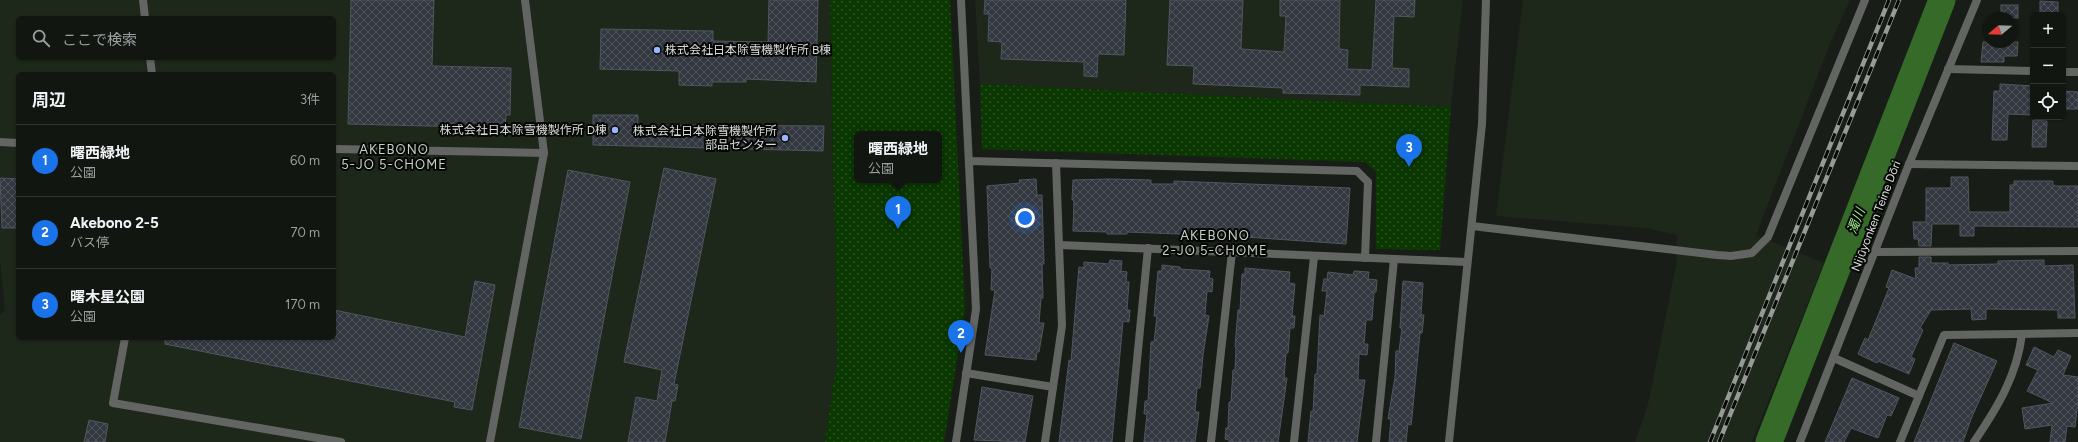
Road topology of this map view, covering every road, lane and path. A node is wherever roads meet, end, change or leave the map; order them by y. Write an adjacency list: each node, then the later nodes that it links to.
1 (143, 0): 7 (street)
2 (525, 0): 17 (street)
3 (961, 0): 18 (street)
4 (1486, 0): 22 (street)
5 (1865, 0): 22 (street)
6 (1977, 0): 9 (street, Nijūyonken Teine Dōri)
7 (145, 16)
8 (150, 60): 11 (street)
9 (1948, 69): 10 (street); 20 (street, Nijūyonken Teine Dōri)
10 (2030, 71)
11 (152, 72)
12 (2066, 72): 13 (street)
13 (2078, 72)
14 (0, 142): 15 (street)
15 (16, 143)
16 (336, 149): 17 (street)
17 (544, 153): 40 (street)
18 (969, 161): 19 (street); 36 (street)
19 (1056, 164): 23 (street); 29 (street)
20 (1909, 164): 21 (street); 27 (street, Nijūyonken Teine Dōri)
21 (2078, 166)
22 (1472, 226): 31 (street)
23 (1060, 245): 24 (street); 37 (street)
24 (1148, 248): 26 (street); 43 (street)
25 (2078, 251): 27 (street)
26 (1232, 252): 28 (street); 44 (street)
27 (1875, 252): 35 (street, Nijūyonken Teine Dōri)
28 (1314, 257): 29 (street); 45 (street)
29 (1365, 258): 30 (street)
30 (1394, 259): 31 (street); 46 (street)
31 (1467, 262): 47 (street)
32 (2078, 333): 33 (street)
33 (2022, 334): 38 (street); 50 (street)
34 (125, 340): 39 (street)
35 (1834, 358): 38 (street); 48 (street, Nijūyonken Teine Dōri)
36 (966, 373): 37 (street); 41 (street)
37 (1053, 387): 42 (street)
38 (1919, 396): 49 (street)
39 (340, 442)
40 (490, 442)
41 (956, 442)
42 (1045, 442)
43 (1129, 442)
44 (1211, 442)
45 (1294, 442)
46 (1376, 442)
47 (1449, 442)
48 (1800, 442)
49 (1900, 442)
50 (1974, 442)

